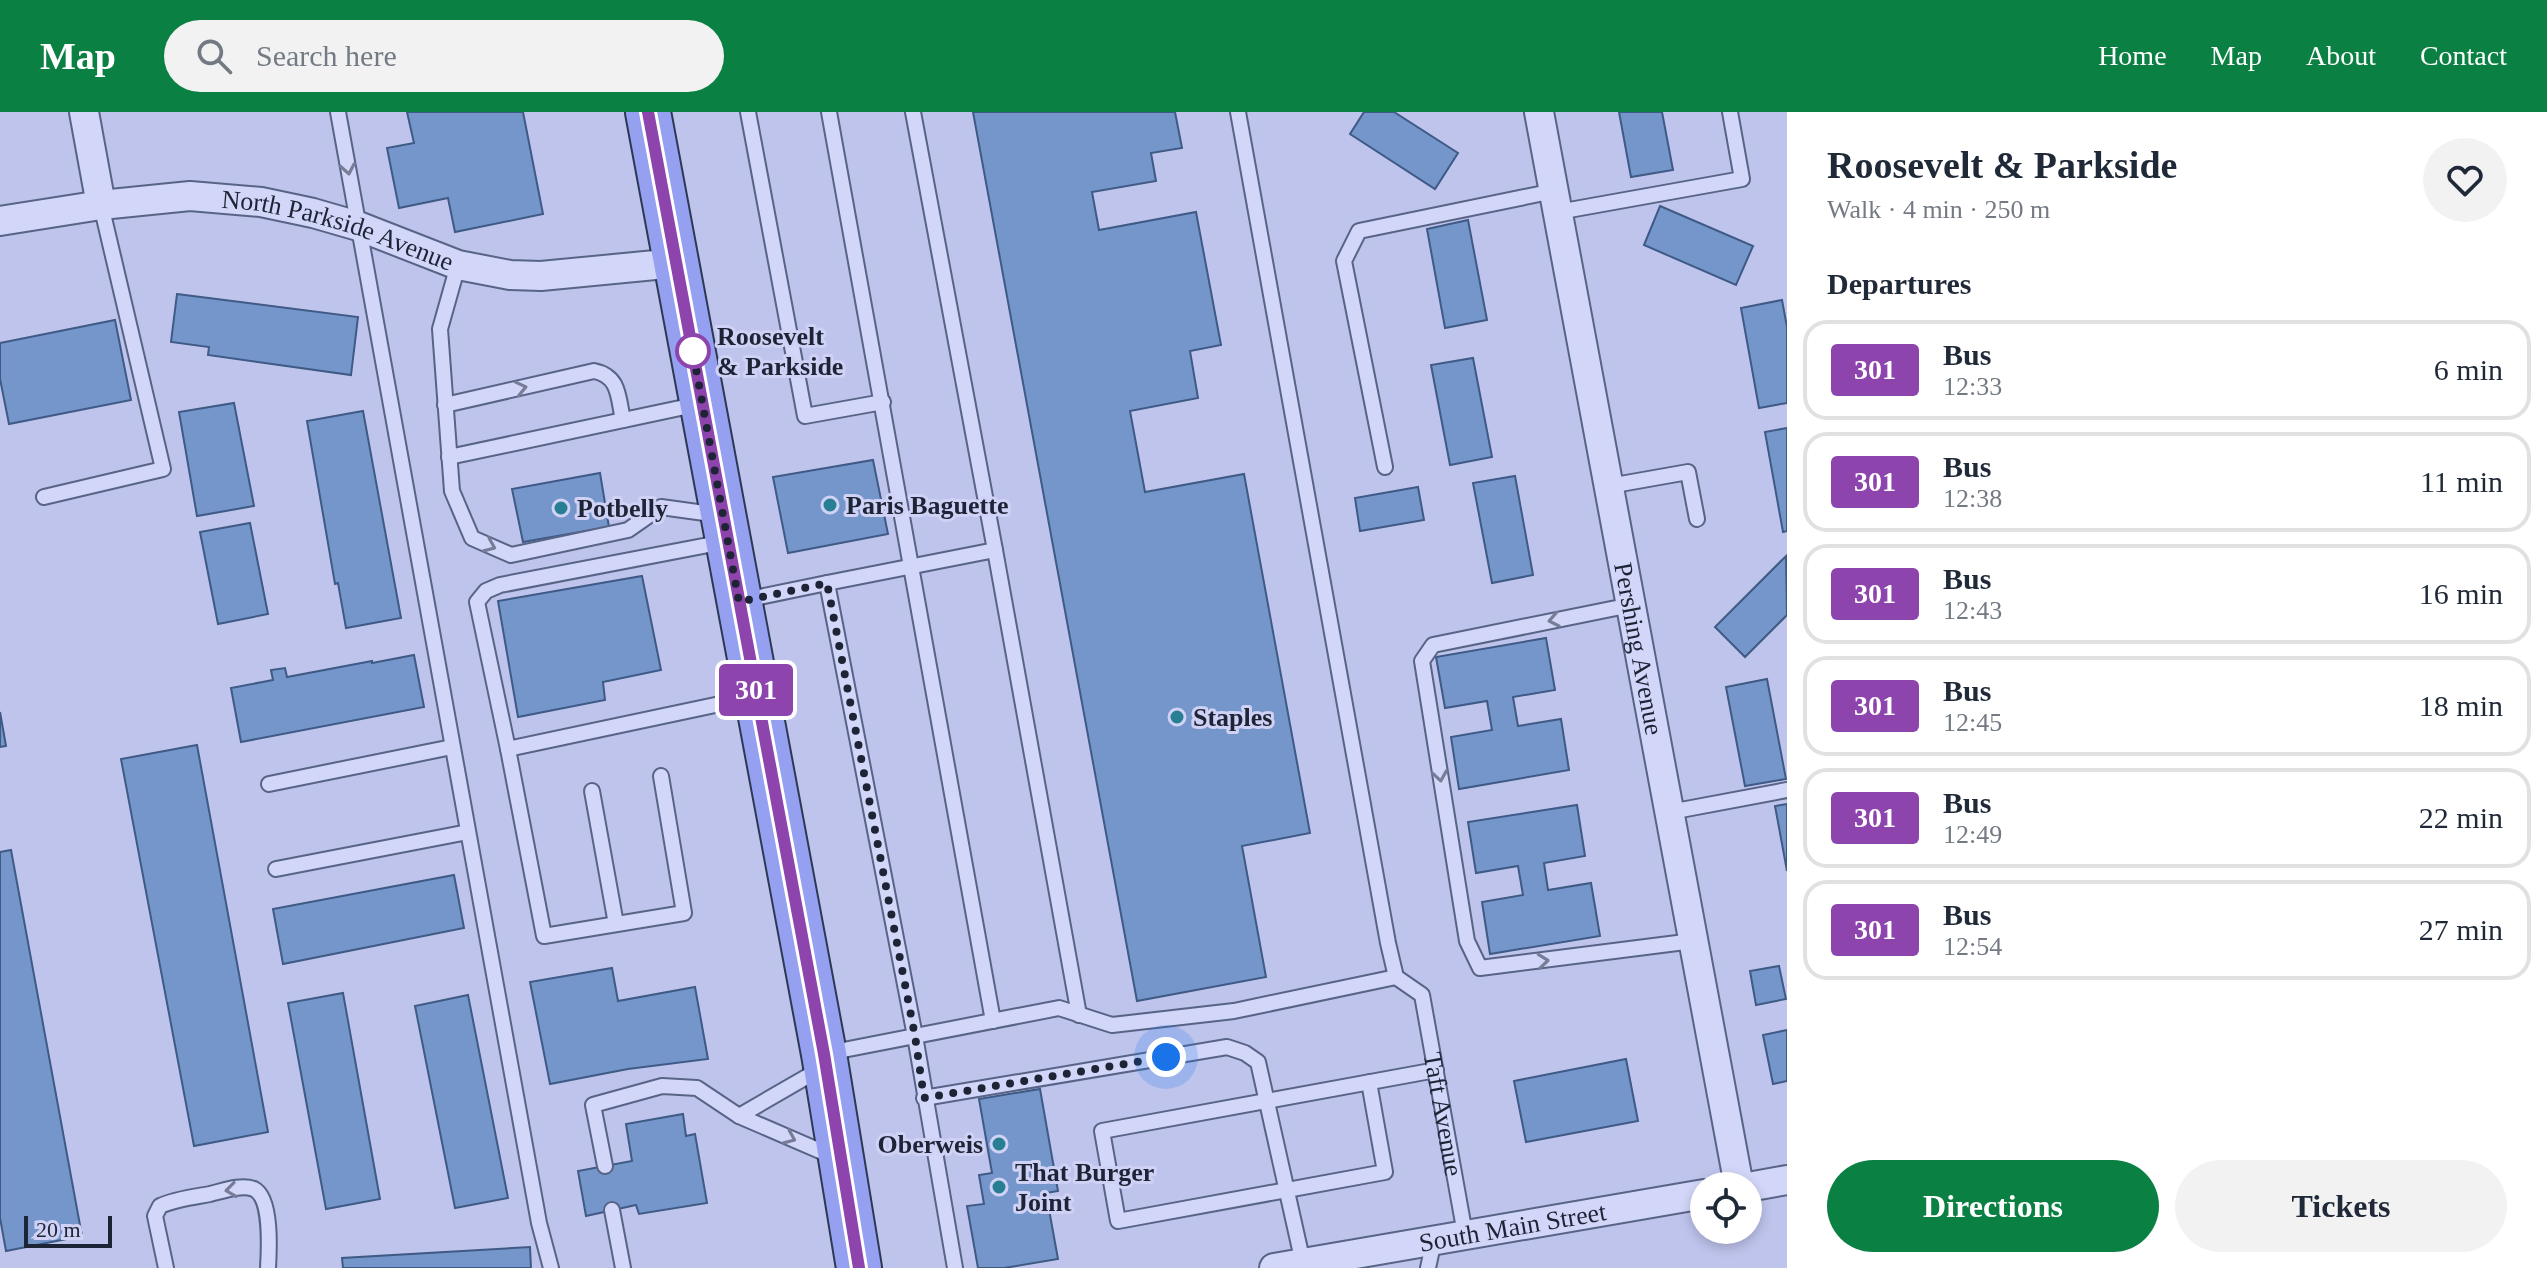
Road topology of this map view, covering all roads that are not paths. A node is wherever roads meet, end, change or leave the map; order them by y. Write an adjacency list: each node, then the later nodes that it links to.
1 (84, 112): 11 (street)
2 (338, 112): 13 (lane, one-way to 13)
3 (648, 112): 14 (main road)
4 (748, 112): 16 (lane)
5 (829, 112): 16 (lane)
6 (913, 112): 26 (lane)
7 (1238, 112): 43 (lane)
8 (1539, 112): 10 (street, Pershing Avenue)
9 (1730, 112): 10 (lane)
10 (1556, 202): 21 (lane); 22 (street, Pershing Avenue)
11 (101, 205): 12 (street, North Parkside Avenue); 13 (street, North Parkside Avenue); 23 (lane)
12 (0, 221)
13 (358, 226): 15 (street, North Parkside Avenue); 32 (lane)
14 (676, 263): 15 (street, North Parkside Avenue); 17 (main road)
15 (458, 265): 18 (lane)
16 (883, 402): 27 (lane)
17 (702, 403): 19 (lane); 25 (main road)
18 (445, 405): 19 (lane, one-way to 19); 20 (lane)
19 (623, 420): 20 (lane)
20 (449, 457): 25 (lane, one-way to 25)
21 (1385, 467)
22 (1609, 486): 24 (lane); 30 (street, Pershing Avenue)
23 (44, 497)
24 (1697, 519)
25 (726, 528): 29 (main road); 33 (lane)
26 (995, 550): 27 (lane); 44 (lane)
27 (913, 566): 28 (lane); 45 (lane)
28 (827, 583): 29 (lane); 46 (lane)
29 (739, 602): 31 (main road)
30 (1631, 605): 38 (street, Pershing Avenue); 42 (lane, one-way to 42)
31 (757, 697): 33 (lane); 47 (main road)
32 (452, 747): 35 (lane); 39 (lane)
33 (508, 749): 41 (lane)
34 (661, 776): 41 (lane)
35 (269, 784)
36 (1787, 790): 38 (lane)
37 (592, 791): 41 (lane)
38 (1670, 812): 42 (street, Pershing Avenue)
39 (468, 832): 40 (lane); 66 (lane)
40 (276, 869)
41 (616, 924)
42 (1693, 941): 55 (street, Pershing Avenue)
43 (1396, 977): 44 (lane); 48 (lane, Taft Avenue)
44 (1079, 1015): 45 (lane)
45 (993, 1021): 46 (lane)
46 (915, 1036): 47 (lane); 50 (lane)
47 (824, 1060): 52 (lane); 53 (main road)
48 (1436, 1070): 49 (lane); 61 (lane, Taft Avenue)
49 (1369, 1082): 51 (lane); 58 (lane)
50 (924, 1098): 51 (lane); 69 (lane)
51 (1267, 1101): 58 (lane); 58 (lane)
52 (739, 1116): 53 (lane, one-way to 53); 54 (lane)
53 (841, 1160): 68 (main road)
54 (605, 1166)
55 (1736, 1172)
56 (1787, 1180): 57 (street)
57 (1762, 1184)
58 (1287, 1190): 63 (lane)
59 (1690, 1196): 61 (street, South Main Street)
60 (612, 1210): 67 (lane)
61 (1465, 1234): 62 (street, South Main Street)
62 (1434, 1240): 63 (street, South Main Street); 71 (lane)
63 (1303, 1266): 70 (street, South Main Street)
64 (166, 1268): 65 (lane, one-way to 64)
65 (268, 1268)
66 (551, 1268)
67 (623, 1268)
68 (859, 1268)
69 (955, 1268)
70 (1274, 1268)
71 (1428, 1268)

